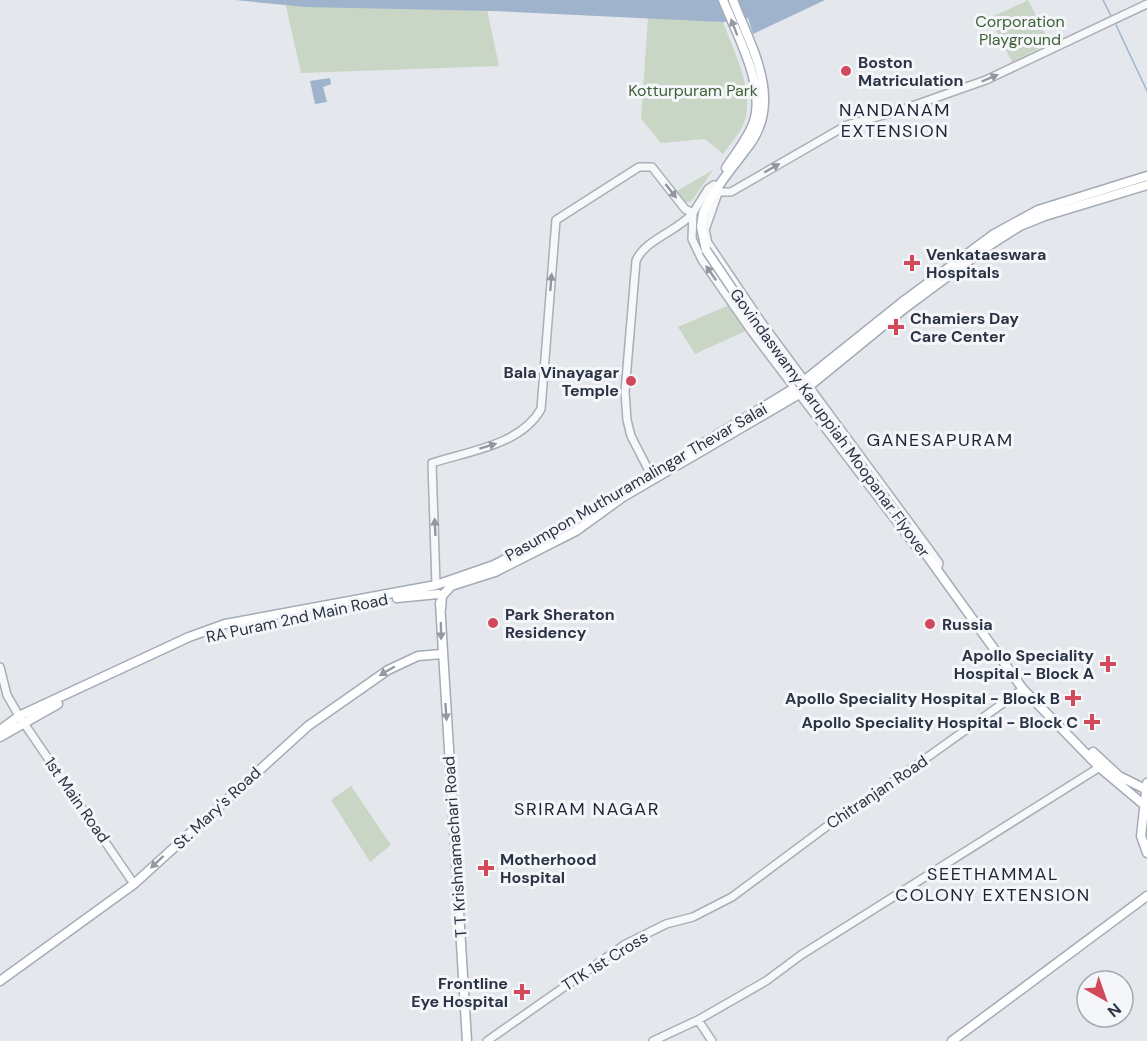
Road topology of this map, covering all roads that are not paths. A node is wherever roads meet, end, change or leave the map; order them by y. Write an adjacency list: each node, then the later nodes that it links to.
1 (723, 0): 4 (main road, one-way to 1)
2 (733, 0): 4 (main road)
3 (1147, 4): 7 (street, one-way to 3)
4 (749, 53): 7 (main road, Govindaswamy Karuppiah Moopanar Flyover)
5 (1147, 176): 9 (main road)
6 (1147, 185): 9 (main road)
7 (717, 188): 8 (street); 9 (street); 13 (main road, Govindaswamy Karuppiah Moopanar Flyover, bridge)
8 (693, 213): 10 (street, one-way to 8); 11 (street); 15 (street, one-way to 8)
9 (808, 383): 10 (main road, Pasumpon Muthuramalingar Thevar Salai); 14 (street)
10 (798, 390): 12 (main road, Pasumpon Muthuramalingar Thevar Salai); 13 (street)
11 (648, 469)
12 (619, 497): 15 (main road, Pasumpon Muthuramalingar Thevar Salai); 16 (main road, Pasumpon Muthuramalingar Thevar Salai)
13 (926, 555): 14 (main road, Govindaswamy Karuppiah Moopanar Flyover)
14 (938, 571): 19 (main road); 23 (main road)
15 (437, 590): 16 (main road, T T Krishnamachari Road); 20 (main road, Pasumpon Muthuramalingar Thevar Salai)
16 (441, 609): 17 (main road, T T Krishnamachari Road, one-way to 17)
17 (442, 654): 27 (main road, St. Mary's Road, one-way to 27); 32 (main road, T T Krishnamachari Road, one-way to 32)
18 (0, 667): 20 (street, 1st Main Road)
19 (1023, 689): 23 (main road); 29 (street, Chitranjan Road)
20 (22, 720): 21 (main road); 22 (main road); 27 (street, 1st Main Road)
21 (0, 730)
22 (0, 737)
23 (1102, 765): 24 (main road); 25 (main road); 31 (street)
24 (1147, 787): 25 (main road)
25 (1143, 804): 26 (main road)
26 (1147, 853)
27 (134, 884): 30 (main road, St. Mary's Road)
28 (1147, 896): 36 (main road)
29 (732, 897): 33 (street, TTK 1st Cross)
30 (0, 981)
31 (698, 1020): 34 (street); 35 (street)
32 (467, 1041)
33 (487, 1041)
34 (653, 1041)
35 (712, 1041)
36 (952, 1041)

